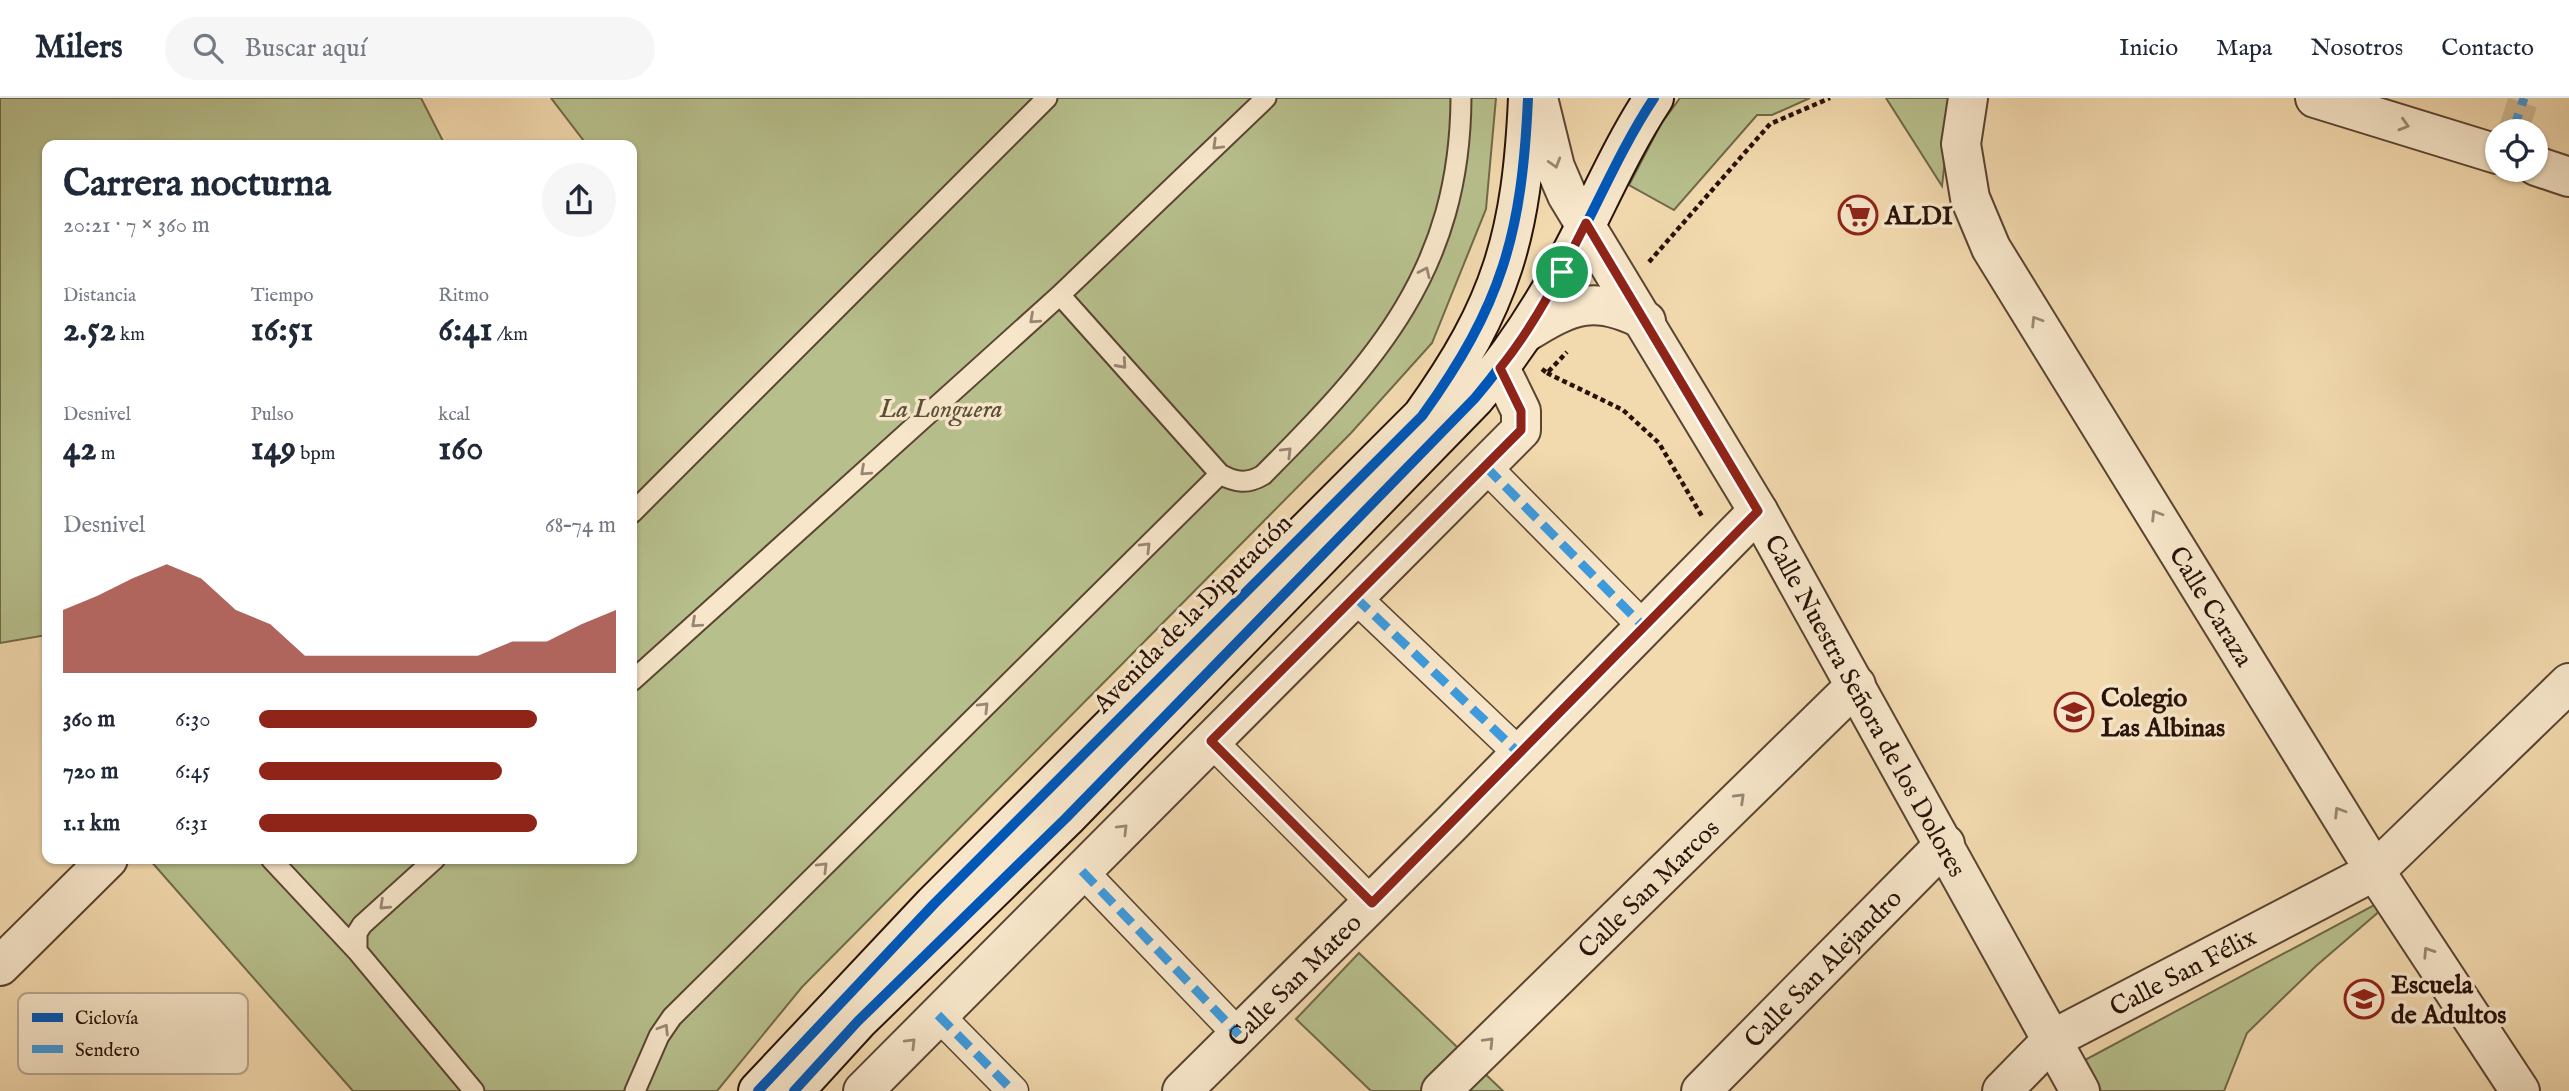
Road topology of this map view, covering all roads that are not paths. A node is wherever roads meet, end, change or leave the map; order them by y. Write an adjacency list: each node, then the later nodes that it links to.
1 (1047, 98): 19 (lane)
2 (1266, 98): 13 (lane, one-way to 13)
3 (1461, 98): 18 (lane, one-way to 3)
4 (1528, 98): 42 (street, Avenida de la Diputación)
5 (1538, 98): 12 (street, Calle Nuestra Señora de los Dolores, one-way to 12)
6 (1654, 98): 12 (street, Avenida de la Diputación)
7 (1968, 98): 33 (street, Calle Caraza, one-way to 7)
8 (2315, 98): 9 (street, one-way to 9)
9 (2485, 150)
10 (2548, 170): 11 (street)
11 (2569, 177)
12 (1586, 223): 14 (street, Calle Nuestra Señora de los Dolores); 15 (street, Avenida de la Diputación)
13 (1060, 295): 18 (lane, one-way to 18); 23 (lane, one-way to 23)
14 (1646, 321): 15 (street); 20 (street, Calle Nuestra Señora de los Dolores)
15 (1525, 333): 16 (street, Avenida de la Diputación)
16 (1500, 368): 17 (street); 43 (street, Avenida de la Diputación)
17 (1486, 467): 21 (street); 22 (street)
18 (1220, 474): 41 (lane, one-way to 18)
19 (637, 508)
20 (1758, 511): 22 (street, Calle San Mateo); 25 (street, Calle Nuestra Señora de los Dolores)
21 (1355, 597): 26 (street); 27 (street)
22 (1644, 627): 27 (street, Calle San Mateo)
23 (637, 676)
24 (2569, 684): 33 (street, Calle San Félix)
25 (1856, 685): 28 (street, Calle Nuestra Señora de los Dolores); 47 (street, Calle San Marcos, one-way to 25)
26 (1211, 741): 32 (street, one-way to 26); 34 (street)
27 (1520, 754): 34 (street, Calle San Mateo)
28 (1945, 844): 39 (street, Calle Nuestra Señora de los Dolores); 48 (street, Calle San Alejandro)
29 (103, 864): 36 (street)
30 (276, 864): 35 (lane)
31 (429, 864): 35 (lane, one-way to 35)
32 (1082, 871): 37 (street); 38 (street)
33 (2375, 871): 39 (street, Calle San Félix); 51 (street, Calle Caraza, one-way to 33)
34 (1372, 903): 38 (street, Calle San Mateo)
35 (357, 951): 40 (lane)
36 (0, 966)
37 (937, 1015): 44 (street, one-way to 37); 45 (street)
38 (1239, 1035): 46 (street, Calle San Mateo)
39 (2053, 1039): 49 (street, Calle San Félix); 50 (street, Calle Nuestra Señora de los Dolores)
40 (474, 1091)
41 (635, 1091)
42 (758, 1091)
43 (794, 1091)
44 (863, 1091)
45 (1013, 1091)
46 (1182, 1091)
47 (1441, 1091)
48 (1701, 1091)
49 (2002, 1091)
50 (2080, 1091)
51 (2520, 1091)

